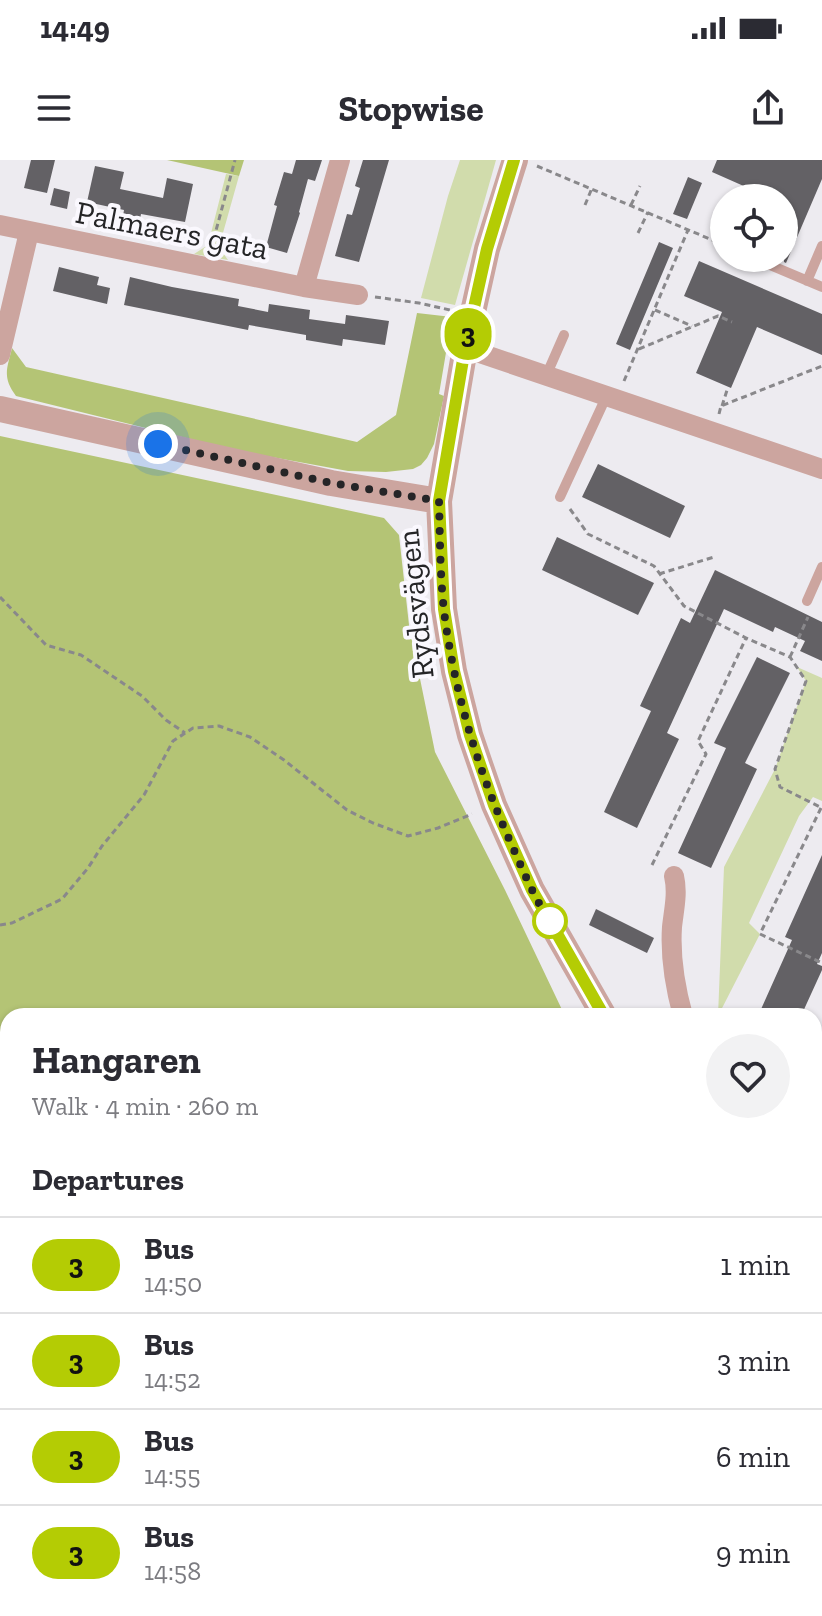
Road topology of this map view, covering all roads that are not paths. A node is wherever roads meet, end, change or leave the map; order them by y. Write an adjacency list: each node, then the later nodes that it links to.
1 (340, 160): 8 (street, Palmaers gata)
2 (523, 162): 12 (street, Rydsvägen)
3 (0, 225): 4 (street, Palmaers gata)
4 (29, 232): 8 (street, Palmaers gata); 13 (street, Palmaers gata)
5 (822, 246): 7 (lane)
6 (786, 272): 7 (lane)
7 (807, 281): 9 (lane)
8 (304, 287): 10 (street, Palmaers gata)
9 (822, 287)
10 (358, 295)
11 (564, 335): 14 (lane)
12 (465, 348): 14 (street); 19 (street, Rydsvägen)
13 (0, 355)
14 (546, 376): 15 (street)
15 (612, 397): 17 (street); 18 (lane)
16 (0, 409): 19 (street)
17 (822, 469)
18 (560, 497)
19 (439, 501): 23 (street, Rydsvägen)
20 (822, 567): 21 (lane)
21 (807, 601)
22 (674, 876): 24 (street)
23 (599, 1008)
24 (681, 1008)

